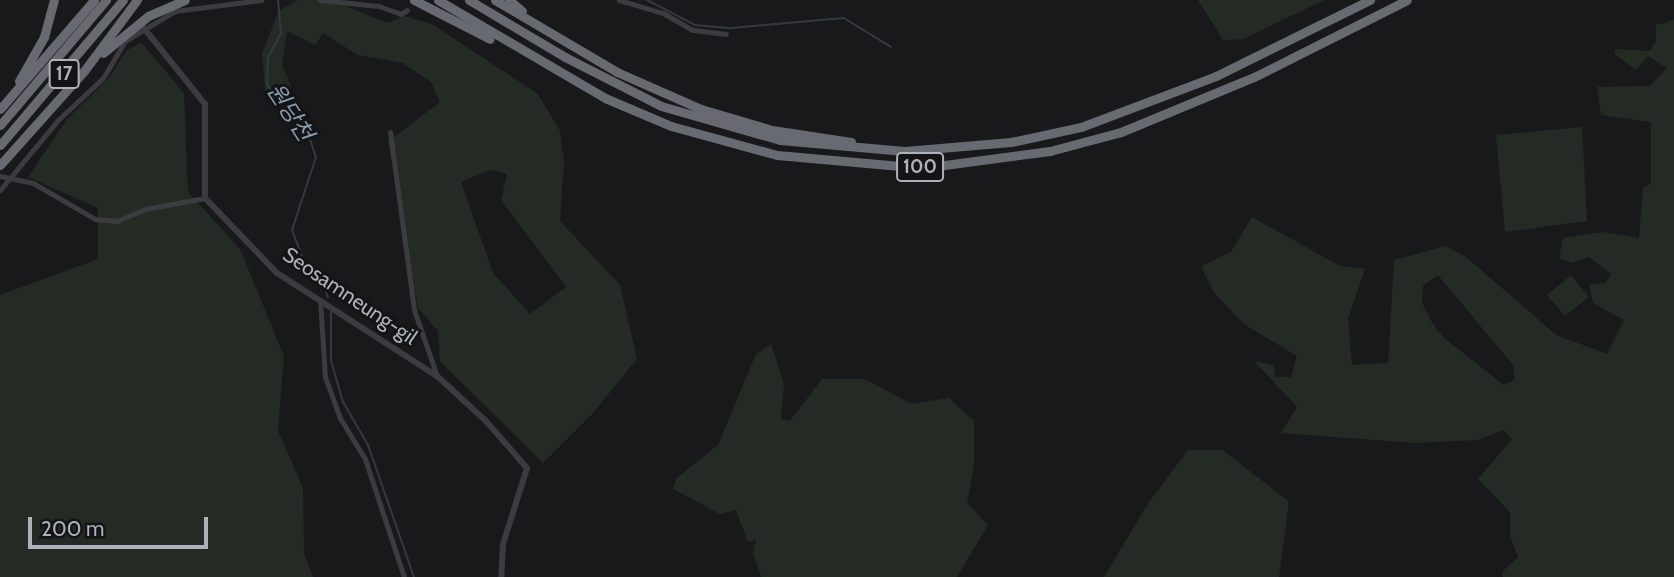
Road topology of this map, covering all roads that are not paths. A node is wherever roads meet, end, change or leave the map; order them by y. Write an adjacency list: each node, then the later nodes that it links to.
1 (54, 0): 23 (highway)
2 (94, 0): 23 (highway)
3 (106, 0): 24 (highway, 17)
4 (123, 0): 26 (highway, 17)
5 (137, 0): 21 (highway)
6 (185, 0): 21 (highway)
7 (261, 0): 18 (street)
8 (320, 0): 17 (street)
9 (414, 0): 22 (highway)
10 (438, 0): 22 (highway, 100)
11 (469, 0): 27 (highway, 100)
12 (495, 0): 20 (highway)
13 (509, 0): 20 (highway)
14 (619, 0): 19 (street)
15 (1370, 0): 27 (highway, 100)
16 (1407, 0): 22 (highway, 100)
17 (407, 10)
18 (144, 27): 30 (street); 32 (street)
19 (726, 34)
20 (593, 59): 27 (highway)
21 (84, 71): 28 (highway)
22 (572, 80)
23 (0, 107)
24 (0, 125)
25 (390, 132): 34 (street, Seosamneung-gil)
26 (0, 145)
27 (922, 150)
28 (0, 165)
29 (0, 176): 30 (street)
30 (12, 176): 31 (street); 32 (street)
31 (0, 190)
32 (205, 198): 33 (street, Seosamneung-gil)
33 (320, 299): 34 (street, Seosamneung-gil); 35 (street)
34 (437, 376): 36 (street, Seosamneung-gil)
35 (404, 577)
36 (501, 577)

